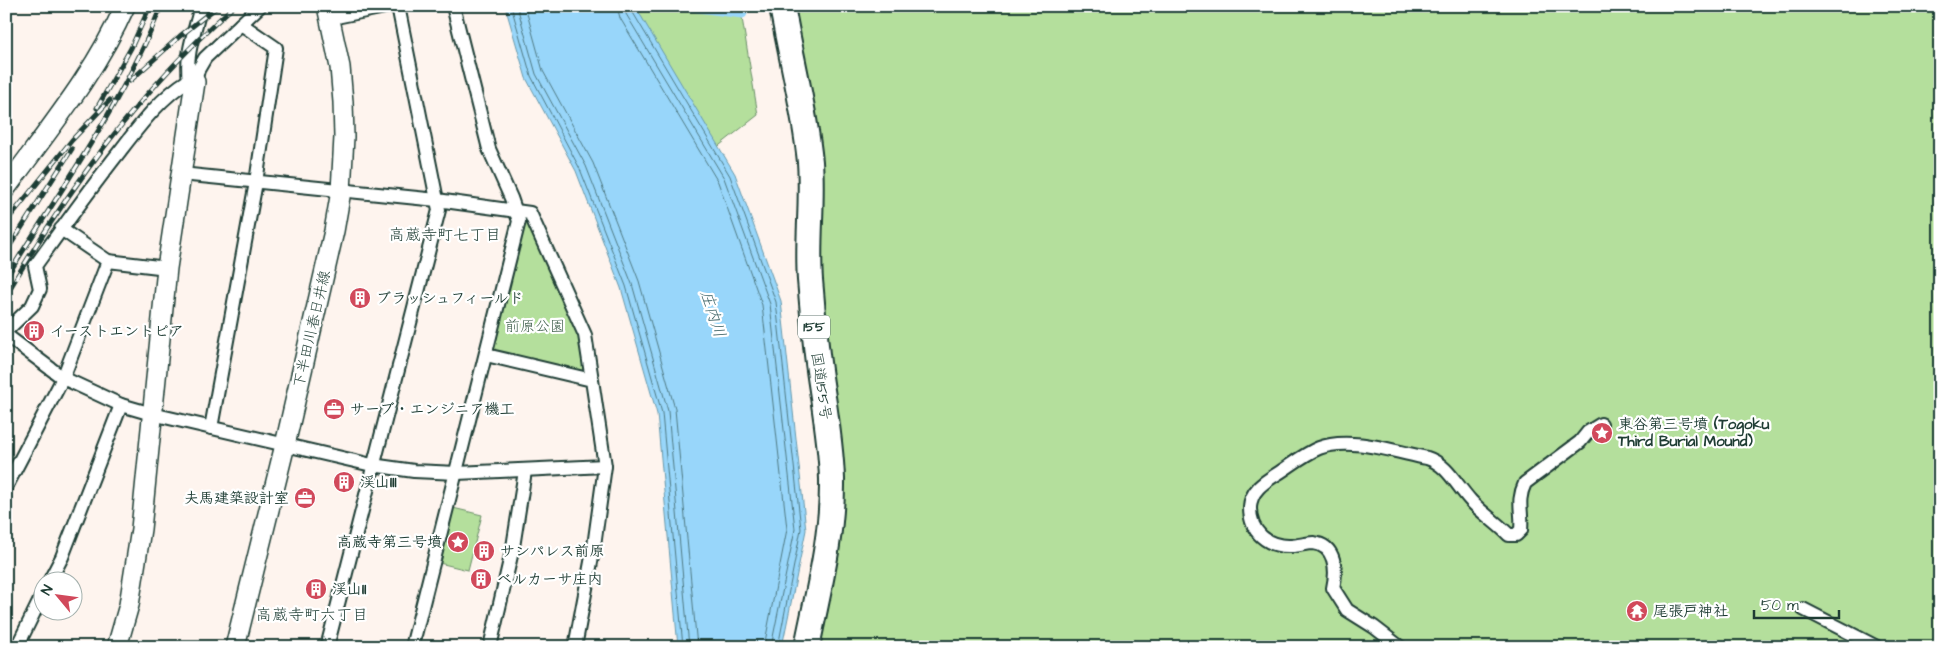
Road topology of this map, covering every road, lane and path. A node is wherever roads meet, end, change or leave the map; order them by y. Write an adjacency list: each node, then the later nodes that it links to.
1 (125, 6): 13 (street)
2 (202, 6): 10 (street)
3 (260, 6): 9 (street)
4 (390, 6): 8 (street)
5 (398, 6): 15 (street)
6 (453, 6): 16 (street)
7 (782, 6): 45 (highway, 国道155号 / 155)
8 (329, 12): 14 (street, 下半田川春日井線)
9 (241, 24): 10 (street); 12 (street)
10 (192, 81): 11 (street); 17 (street)
11 (181, 174): 12 (street); 19 (street)
12 (256, 182): 14 (street); 28 (street)
13 (6, 188)
14 (341, 191): 15 (street); 29 (street, 下半田川春日井線)
15 (437, 200): 16 (street); 30 (street)
16 (516, 210): 22 (street); 24 (street)
17 (61, 229): 18 (street); 20 (street)
18 (108, 261): 19 (street); 23 (street)
19 (167, 268): 26 (street)
20 (6, 331)
21 (6, 336): 23 (street)
22 (486, 355): 24 (street); 33 (street)
23 (63, 378): 25 (street); 34 (street)
24 (592, 380): 31 (street)
25 (121, 405): 26 (street); 35 (street)
26 (152, 414): 28 (street); 39 (street)
27 (1601, 424): 46 (street)
28 (211, 428): 29 (street)
29 (285, 445): 30 (street); 40 (street, 下半田川春日井線)
30 (372, 465): 33 (street); 41 (street)
31 (604, 466): 32 (street); 44 (street)
32 (525, 471): 33 (street); 43 (street)
33 (456, 473): 42 (street)
34 (6, 488)
35 (55, 570)
36 (1803, 610): 47 (street)
37 (32, 616): 38 (street)
38 (17, 647)
39 (117, 647)
40 (235, 647)
41 (326, 647)
42 (412, 647)
43 (490, 647)
44 (575, 647)
45 (807, 647)
46 (1400, 647)
47 (1877, 647)

